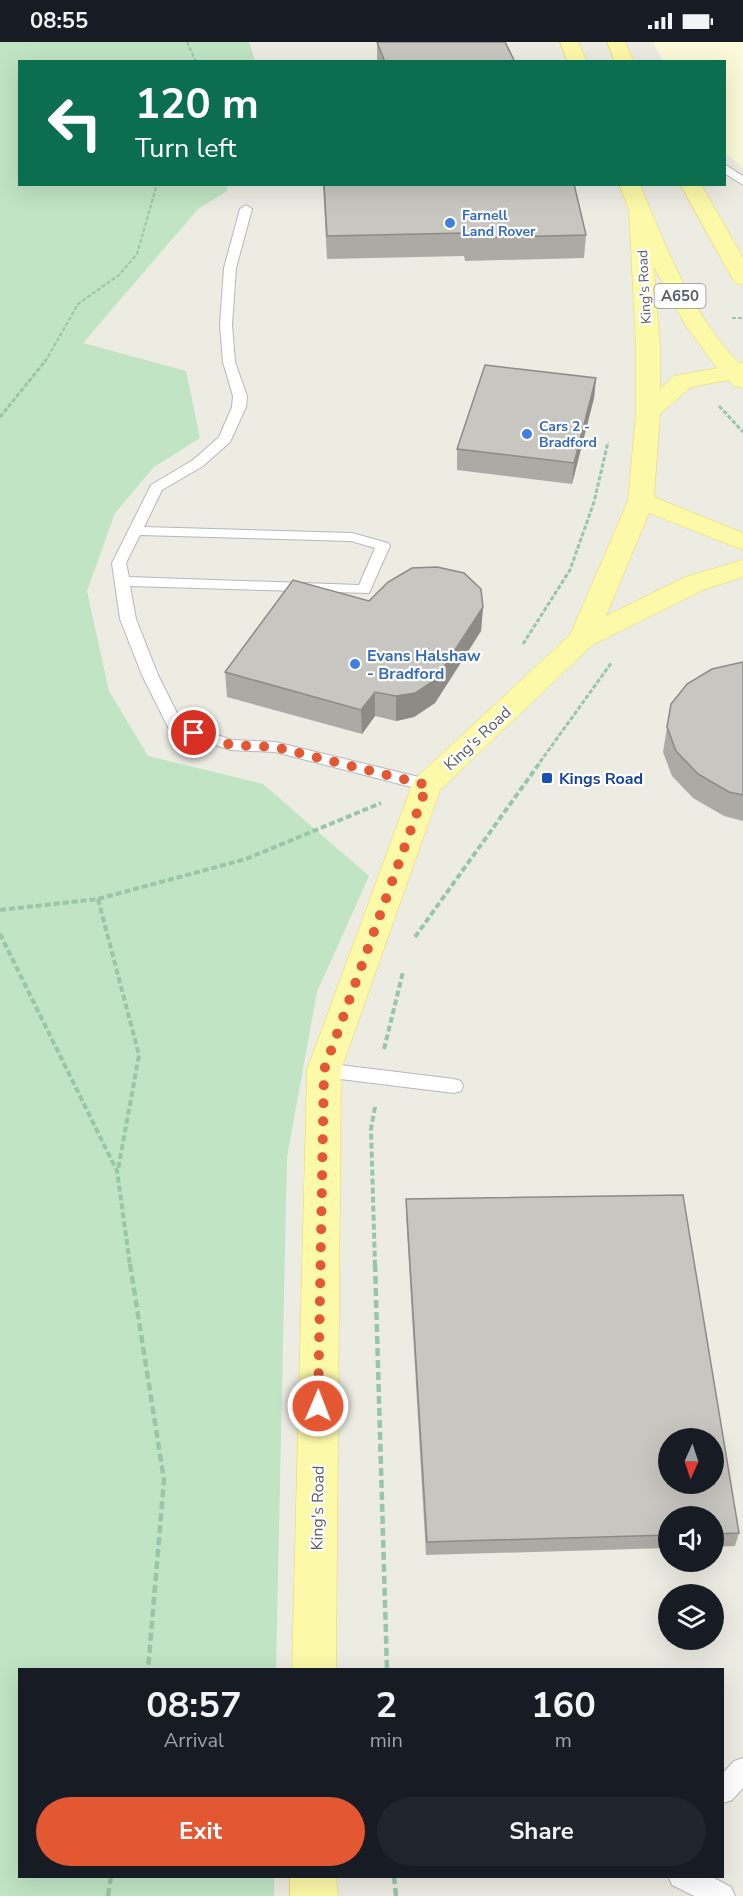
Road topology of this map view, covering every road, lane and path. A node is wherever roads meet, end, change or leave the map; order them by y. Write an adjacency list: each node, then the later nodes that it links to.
1 (188, 42): 4 (path)
2 (569, 42): 5 (main road)
3 (616, 42): 6 (main road)
4 (195, 60)
5 (577, 60)
6 (624, 60)
7 (726, 169): 8 (lane)
8 (743, 182)
9 (156, 186): 17 (path)
10 (630, 186): 13 (main road, A650)
11 (691, 186): 14 (main road)
12 (246, 209): 20 (lane)
13 (639, 211): 15 (main road, A650); 16 (main road, King's Road)
14 (740, 268)
15 (740, 374): 16 (main road)
16 (648, 412): 19 (main road, King's Road)
17 (0, 417)
18 (609, 434): 25 (path)
19 (641, 501): 21 (main road); 24 (main road, King's Road)
20 (134, 531): 23 (lane); 23 (lane)
21 (743, 542)
22 (743, 568): 24 (main road, King's Road)
23 (122, 581): 26 (lane)
24 (582, 639): 26 (main road, King's Road)
25 (522, 646)
26 (423, 784): 27 (path); 30 (main road, King's Road)
27 (98, 899): 28 (path); 32 (path)
28 (0, 910)
29 (0, 934): 32 (path)
30 (324, 1070): 31 (lane); 34 (main road, King's Road)
31 (454, 1086)
32 (117, 1171): 33 (path)
33 (148, 1668)
34 (314, 1668)
35 (743, 1770): 36 (lane)
36 (724, 1790)
37 (111, 1878): 41 (path)
38 (313, 1878): 42 (main road)
39 (394, 1878): 43 (path)
40 (685, 1878): 44 (lane)
41 (108, 1896)
42 (314, 1896)
43 (396, 1896)
44 (722, 1896)

